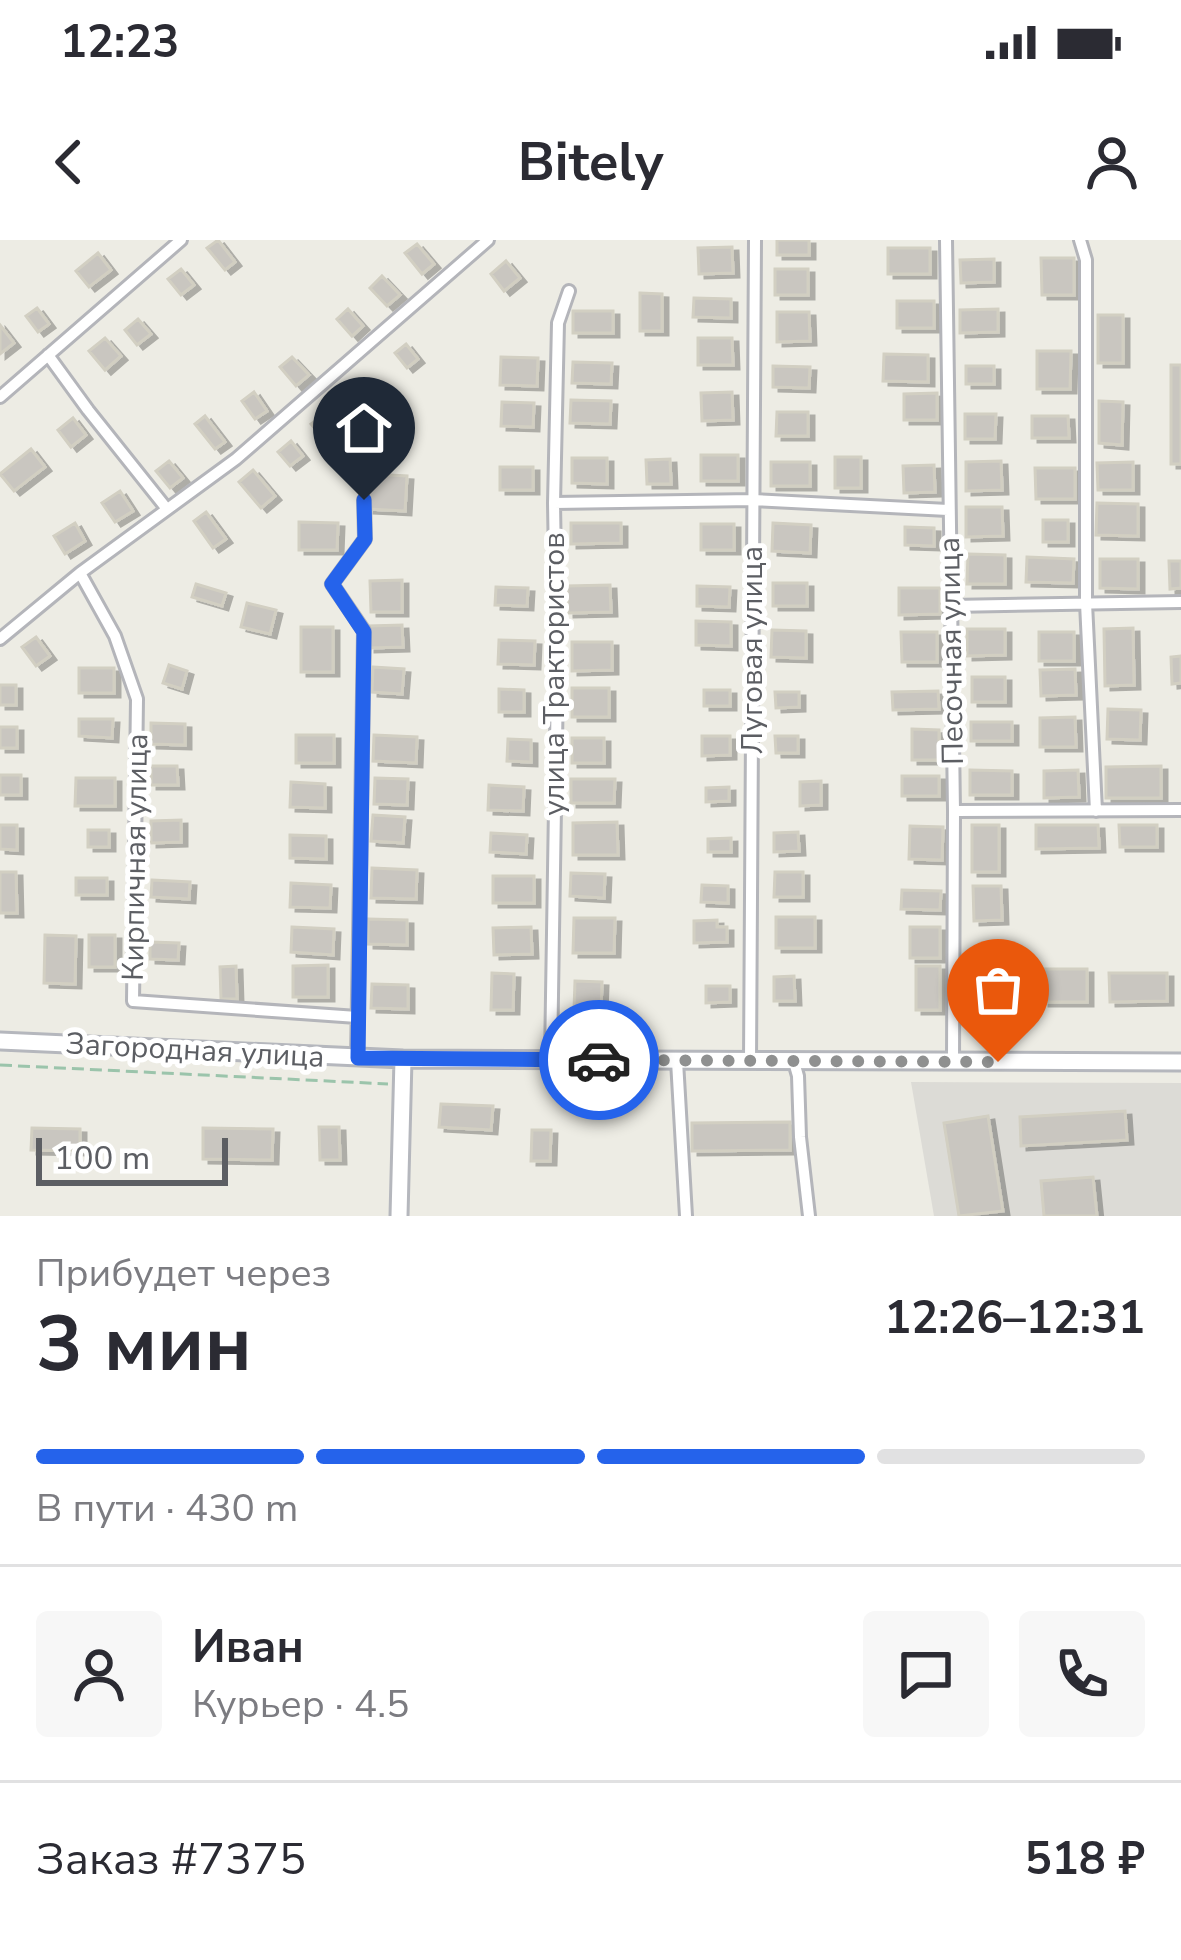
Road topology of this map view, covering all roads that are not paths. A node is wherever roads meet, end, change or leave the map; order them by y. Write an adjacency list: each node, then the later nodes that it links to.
1 (181, 240): 7 (street)
2 (488, 240): 12 (street)
3 (755, 240): 10 (street, Луговая улица)
4 (946, 240): 13 (street, Песочная улица)
5 (1079, 240): 16 (street)
6 (568, 291): 11 (street, улица Трактористов)
7 (48, 355): 8 (street); 12 (street)
8 (0, 397)
9 (364, 500): 22 (street)
10 (753, 500): 11 (street); 13 (street); 28 (street, Луговая улица)
11 (554, 503): 26 (street, улица Трактористов)
12 (167, 509): 14 (street)
13 (948, 511): 17 (street, Песочная улица)
14 (80, 573): 18 (street); 22 (street, Кирпичная улица)
15 (1181, 602): 16 (street)
16 (1086, 603): 17 (street); 21 (street)
17 (951, 606): 20 (street, Песочная улица)
18 (0, 639)
19 (1181, 809): 21 (street)
20 (954, 811): 21 (street); 30 (street, Песочная улица)
21 (1096, 811)
22 (357, 1017): 24 (street)
23 (0, 1040): 24 (street, Загородная улица)
24 (358, 1058): 25 (street, Загородная улица)
25 (404, 1060): 26 (street, Загородная улица); 32 (street)
26 (551, 1060): 27 (street, Загородная улица)
27 (677, 1061): 28 (street, Загородная улица); 33 (street)
28 (750, 1061): 29 (street, Загородная улица)
29 (794, 1062): 30 (street, Загородная улица); 34 (street)
30 (952, 1062): 31 (street, Загородная улица)
31 (1181, 1063)
32 (399, 1216)
33 (686, 1216)
34 (809, 1216)

